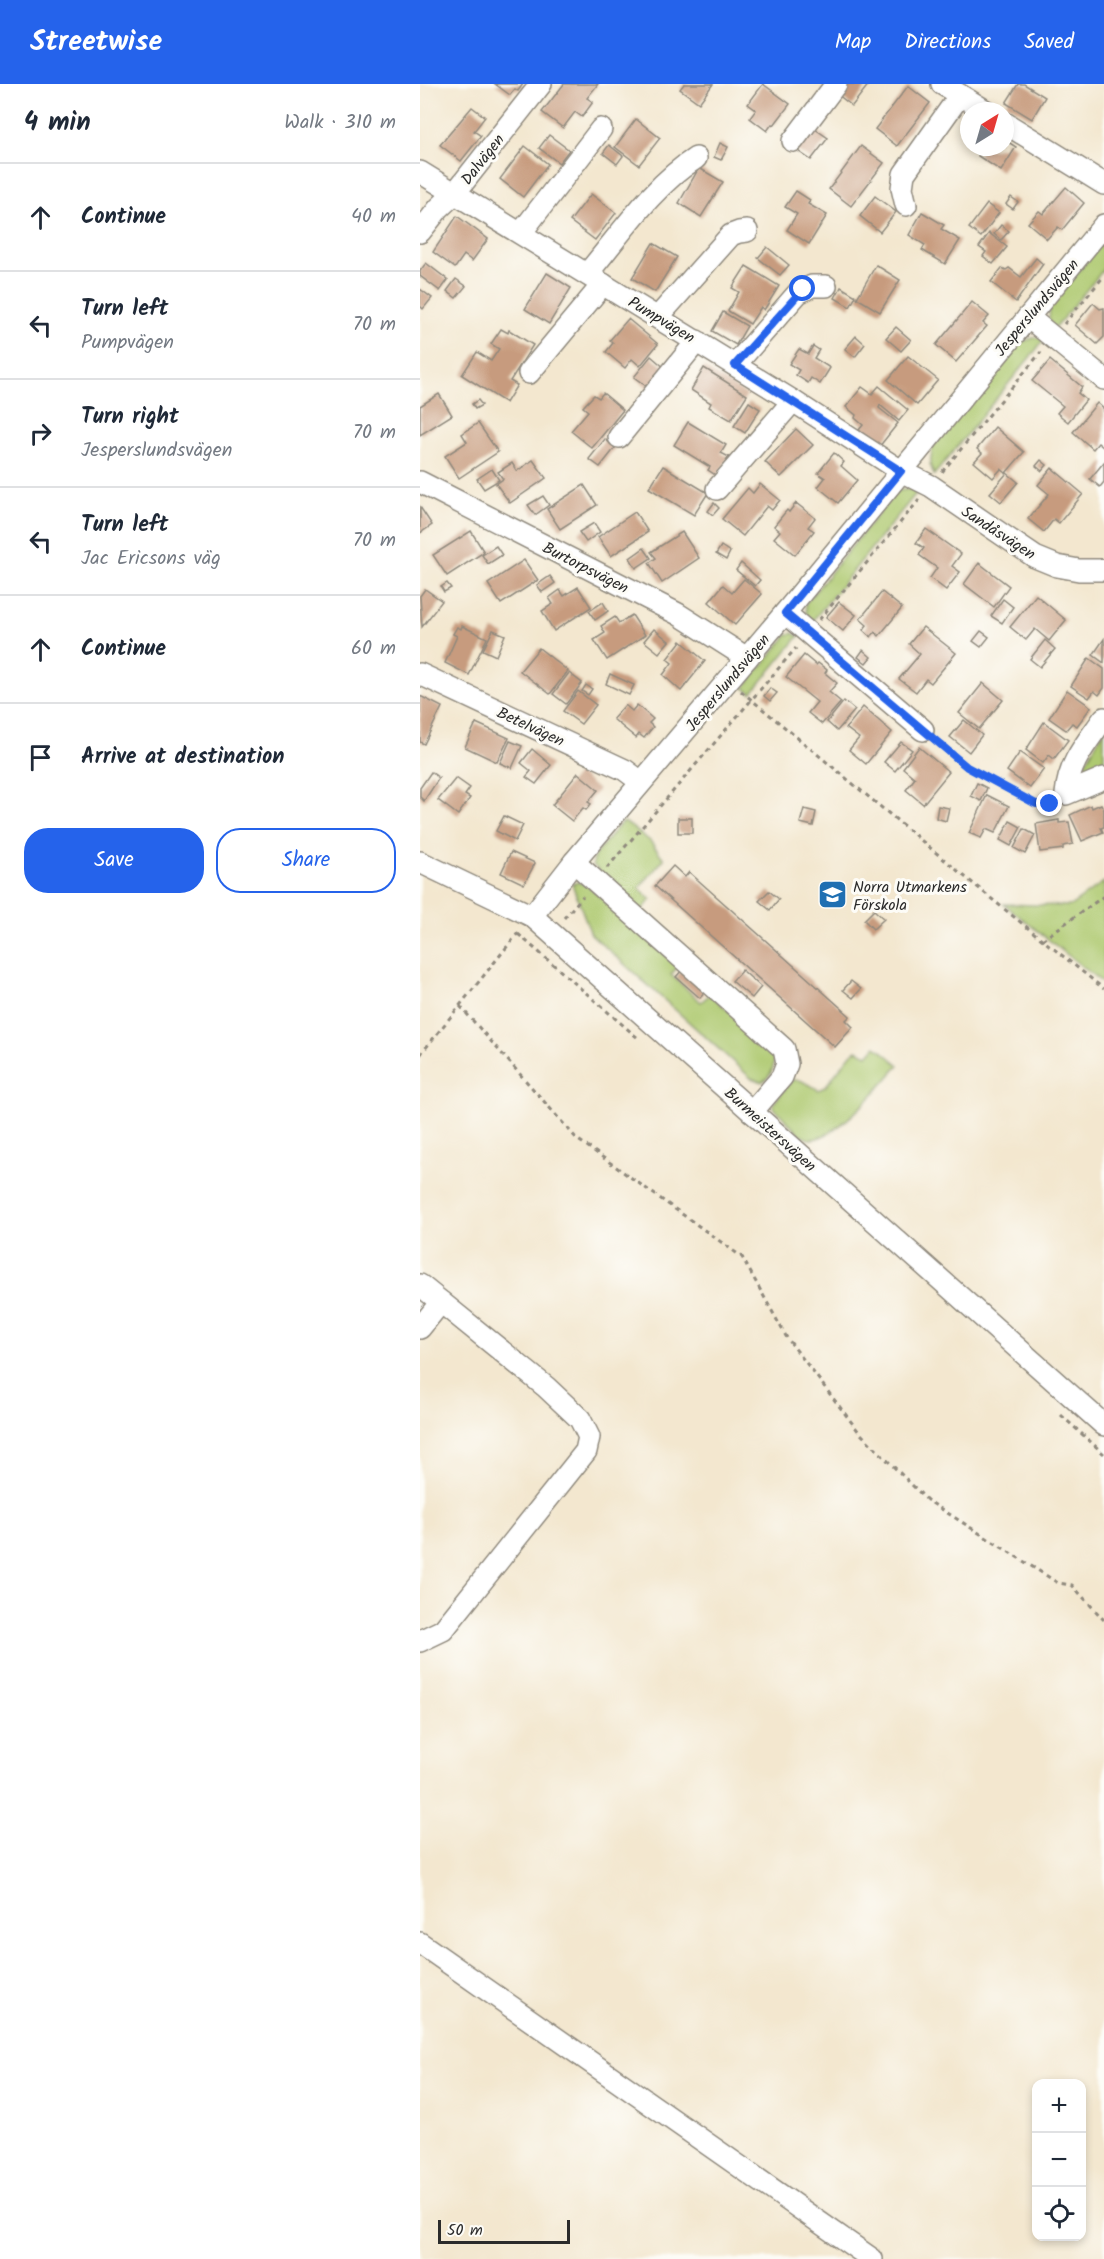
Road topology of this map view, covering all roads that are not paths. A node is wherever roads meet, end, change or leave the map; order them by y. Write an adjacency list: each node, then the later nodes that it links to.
1 (541, 84): 11 (street, Dalvägen)
2 (836, 84): 7 (street)
3 (951, 90): 4 (street); 12 (street)
4 (971, 102)
5 (601, 129): 16 (street)
6 (1014, 129): 10 (street)
7 (793, 141)
8 (696, 158): 17 (street)
9 (420, 172): 11 (street, Pumpvägen)
10 (1104, 184)
11 (456, 193): 15 (street, Dalvägen); 16 (street, Pumpvägen)
12 (906, 205)
13 (1104, 225): 20 (street, Jesperslundsvägen)
14 (747, 231): 19 (street)
15 (420, 232)
16 (521, 233): 17 (street, Pumpvägen)
17 (595, 279): 19 (street, Pumpvägen); 23 (street)
18 (826, 286): 22 (street)
19 (658, 317): 21 (street, Pumpvägen)
20 (1028, 317): 24 (street); 27 (street, Jesperslundsvägen)
21 (697, 341): 22 (street, Pumpvägen); 26 (street)
22 (735, 365): 25 (street, Pumpvägen)
23 (529, 373)
24 (1104, 380)
25 (793, 400): 27 (street, Pumpvägen); 29 (street)
26 (619, 437)
27 (901, 471): 30 (street, Sandåsvägen); 31 (street, Jesperslundsvägen)
28 (420, 482): 32 (street, Burtorpsvägen)
29 (717, 489)
30 (1104, 570)
31 (785, 613): 32 (street, Jesperslundsvägen); 35 (street)
32 (747, 658): 37 (street, Jesperslundsvägen)
33 (420, 674): 37 (street, Betelvägen)
34 (1104, 718): 36 (street)
35 (923, 730)
36 (1104, 778)
37 (641, 782): 39 (street, Jesperslundsvägen)
38 (420, 862): 40 (street, Burmeistersvägen)
39 (574, 862): 40 (street, Jesperslundsvägen); 41 (street)
40 (532, 916): 41 (street, Burmeistersvägen)
41 (752, 1112): 45 (street, Burmeistersvägen)
42 (420, 1285): 43 (street)
43 (441, 1302): 44 (street); 46 (street)
44 (420, 1328)
45 (1104, 1425)
46 (420, 1641)
47 (420, 1943): 48 (street)
48 (872, 2259)

